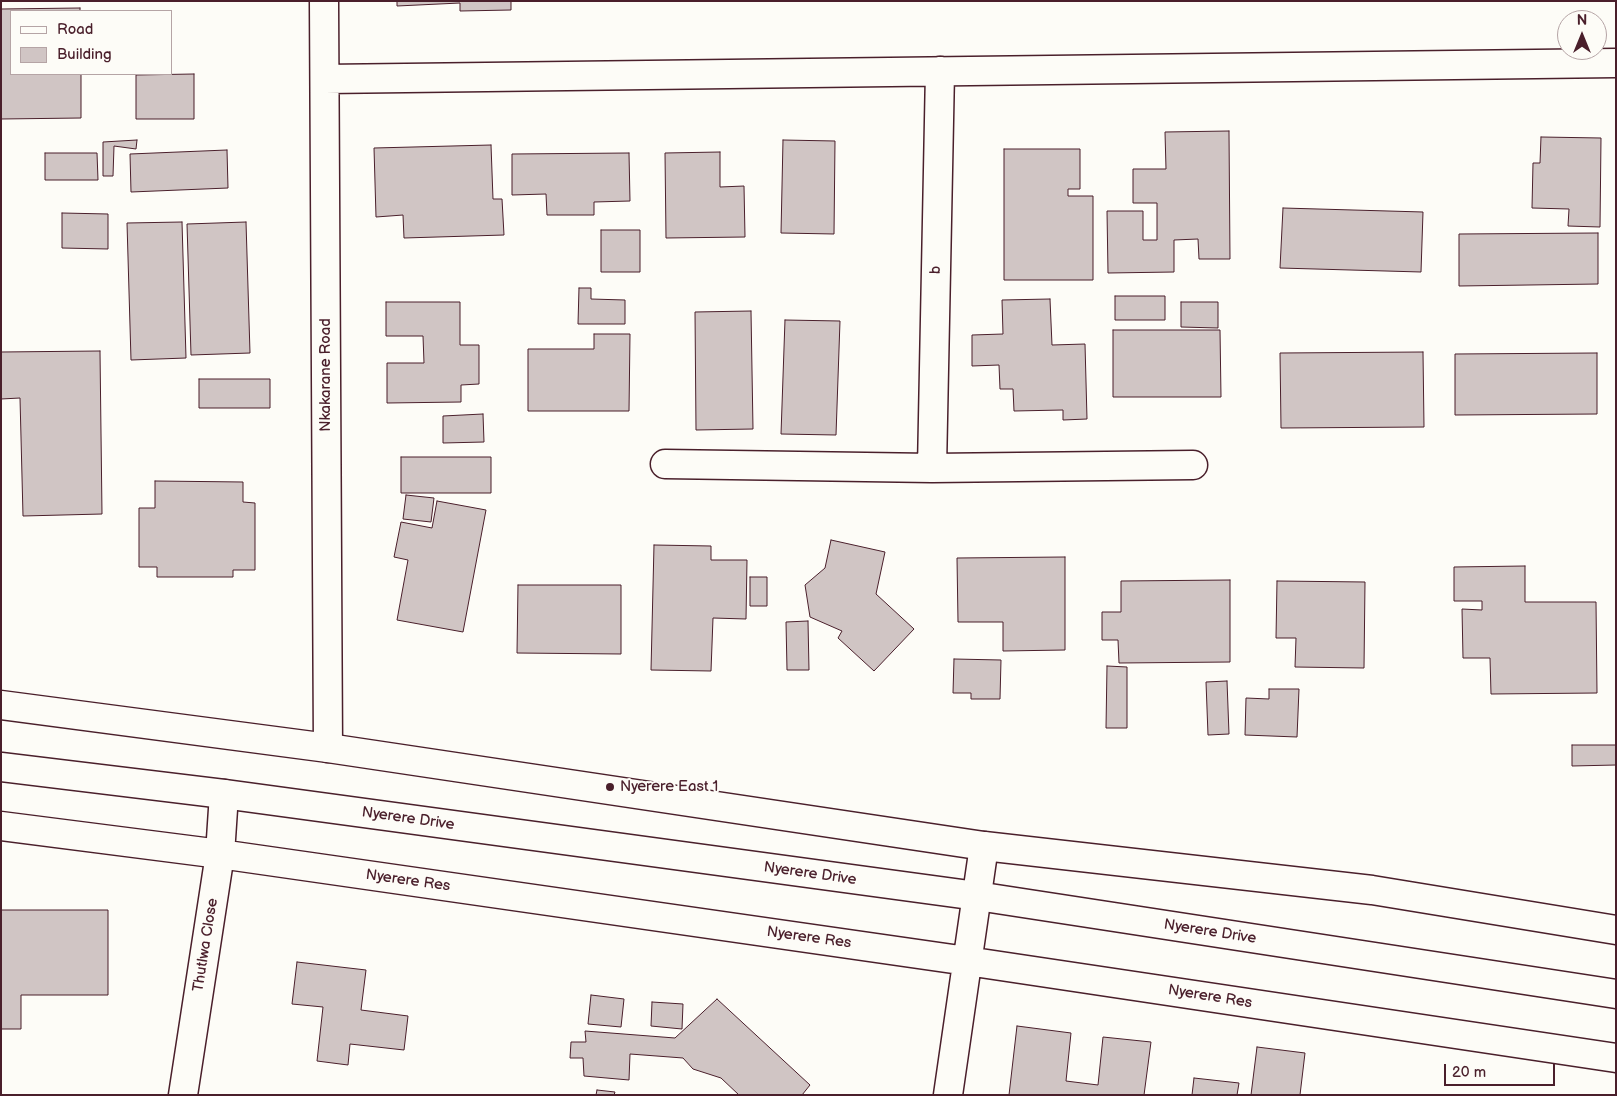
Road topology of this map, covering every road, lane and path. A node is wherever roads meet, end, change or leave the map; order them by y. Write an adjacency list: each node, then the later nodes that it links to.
1 (324, 1): 4 (street, Nkakarane Road)
2 (1616, 64): 3 (street)
3 (940, 71): 4 (street); 7 (street, b)
4 (324, 79): 9 (street, Nkakarane Road)
5 (665, 464): 7 (street)
6 (1193, 465): 7 (street)
7 (932, 468)
8 (1, 705): 9 (street)
9 (328, 748): 13 (street)
10 (1, 767): 11 (street, Nyerere Drive)
11 (224, 794): 14 (street, Thutlwa Close); 15 (street, Nyerere Drive)
12 (1, 826): 14 (street, Nyerere Res)
13 (984, 846): 15 (street); 16 (street)
14 (220, 854): 17 (street, Nyerere Res); 20 (street, Thutlwa Close)
15 (977, 896): 17 (street); 18 (street, Nyerere Drive)
16 (1616, 930)
17 (967, 961): 19 (street, Nyerere Res); 21 (street)
18 (1616, 994)
19 (1616, 1058)
20 (182, 1095)
21 (948, 1095)

